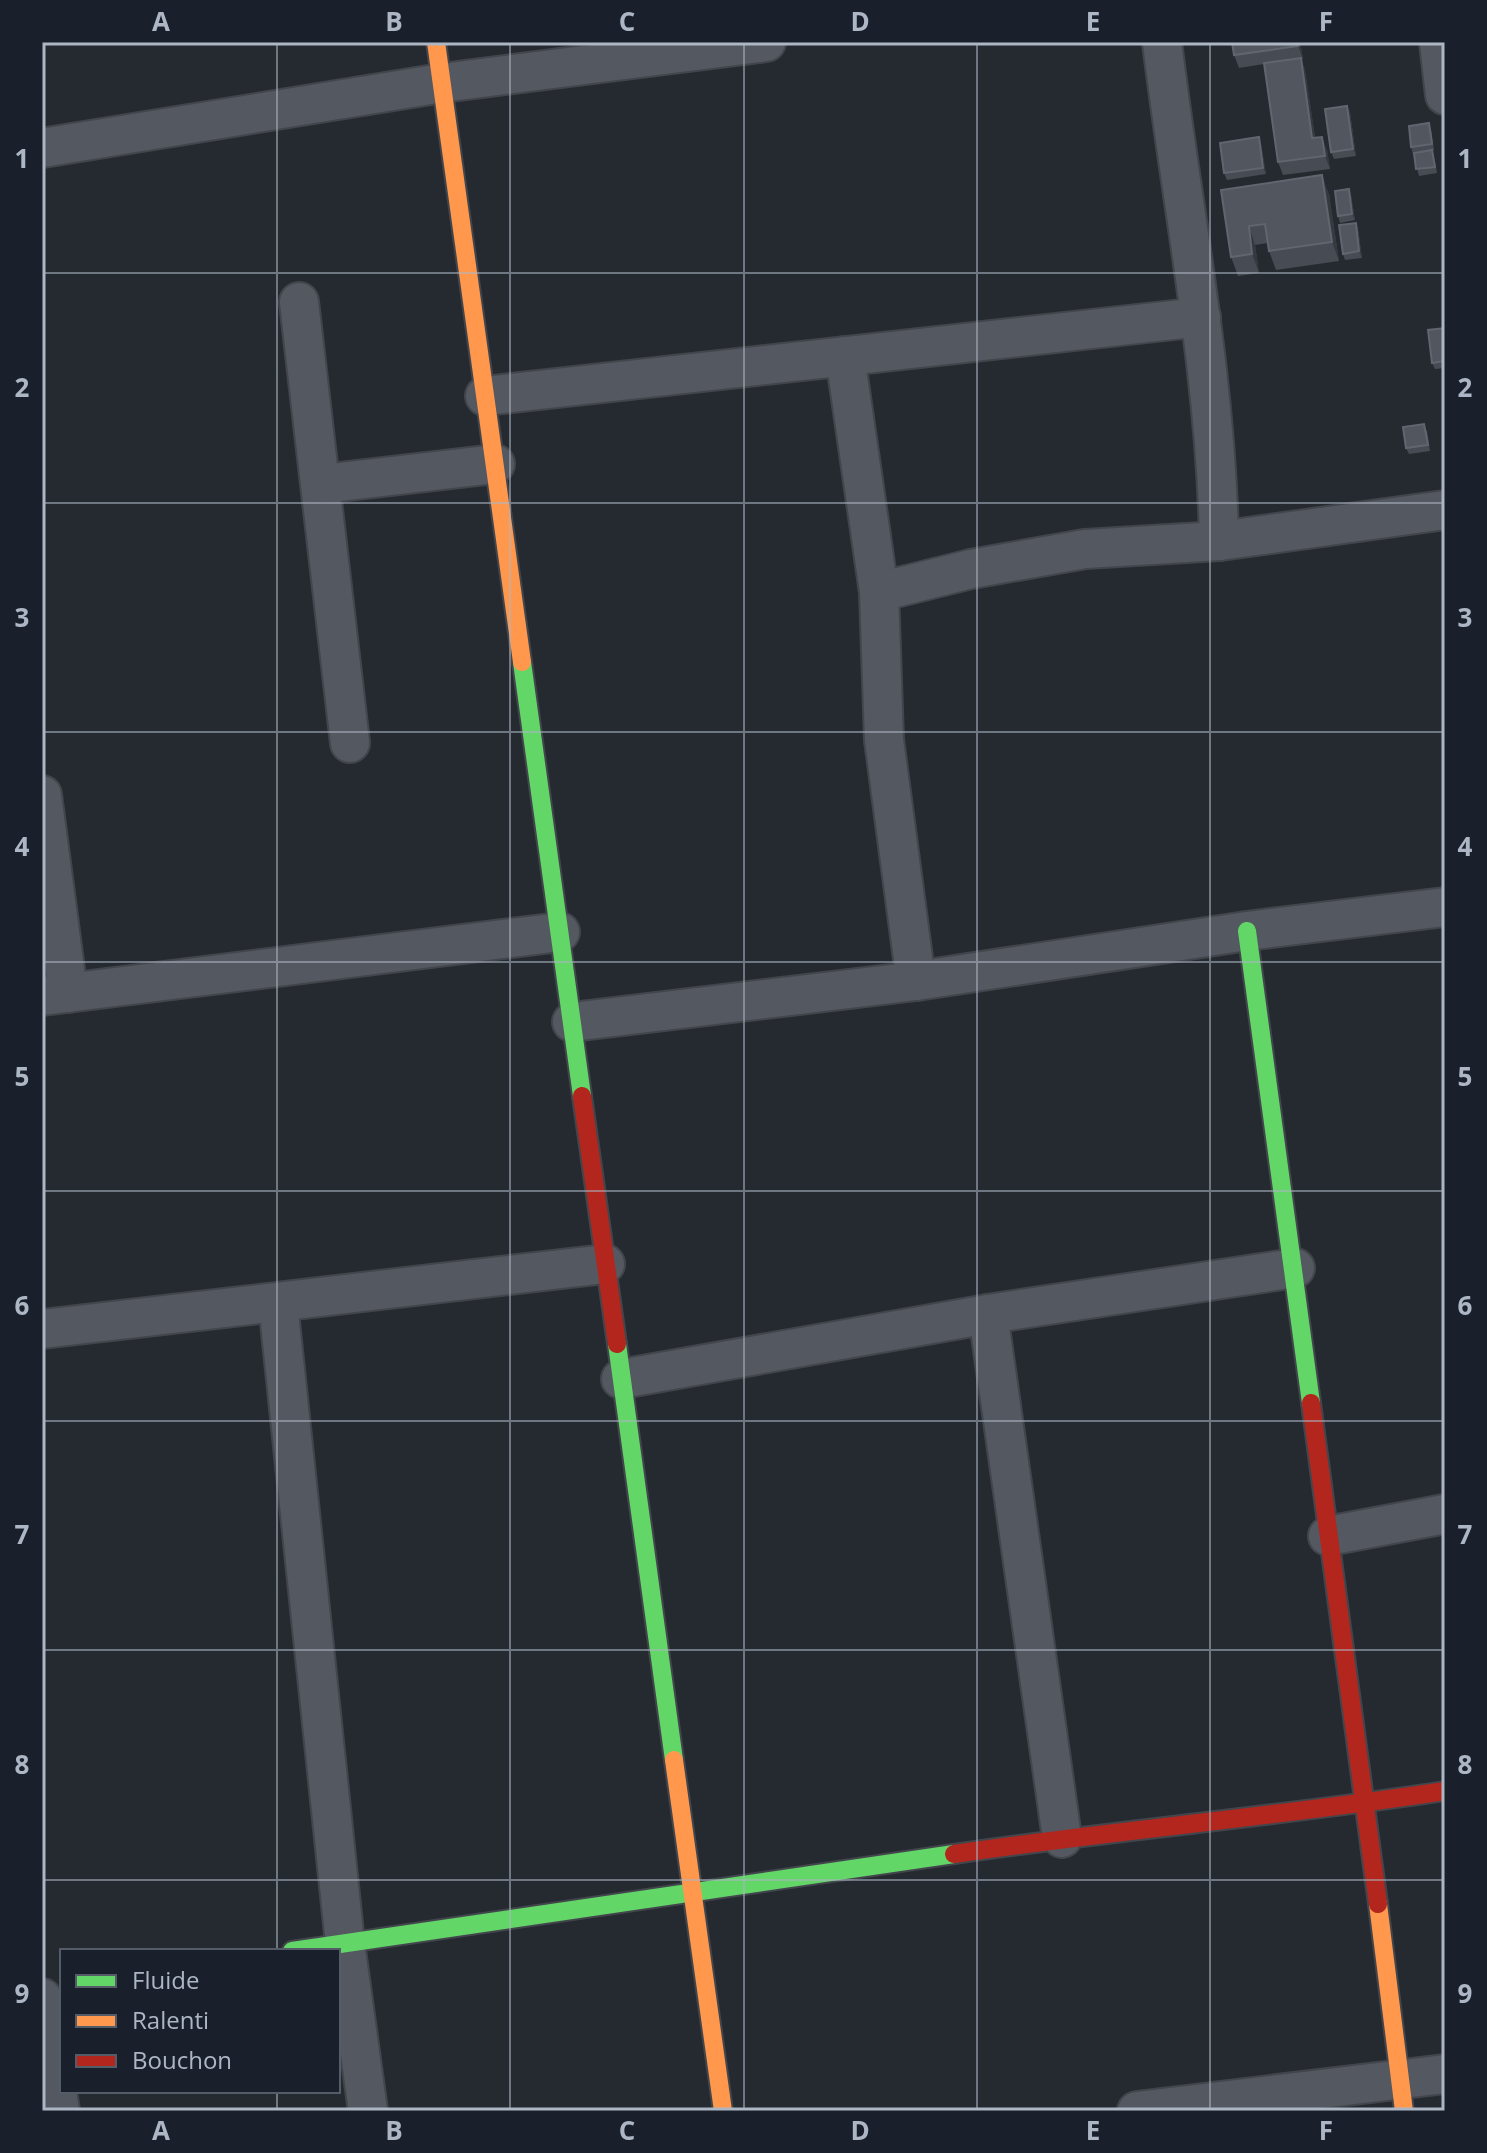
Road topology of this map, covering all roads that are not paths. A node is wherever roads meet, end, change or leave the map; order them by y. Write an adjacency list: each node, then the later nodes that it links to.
1 (436, 42): 5 (street)
2 (766, 42): 5 (street)
3 (1162, 42): 9 (street)
4 (1439, 42): 6 (street)
5 (442, 83): 7 (street); 11 (street)
6 (1445, 95)
7 (42, 148)
8 (299, 302): 13 (street)
9 (1201, 317): 10 (street); 15 (street)
10 (845, 356): 11 (street); 16 (street)
11 (485, 396): 12 (street)
12 (495, 464): 13 (street); 21 (street)
13 (322, 484): 17 (street)
14 (1445, 510): 15 (street)
15 (1219, 541): 16 (street)
16 (879, 592): 22 (street)
17 (350, 743)
18 (42, 795): 23 (street)
19 (1445, 907): 20 (street)
20 (1247, 931): 22 (street); 26 (street)
21 (560, 932): 23 (street); 24 (street)
22 (916, 981): 24 (street)
23 (55, 994)
24 (572, 1022): 25 (street)
25 (605, 1264): 27 (street); 30 (street)
26 (1295, 1268): 28 (street); 32 (street)
27 (278, 1303): 29 (street); 37 (street)
28 (988, 1314): 30 (street); 35 (street)
29 (42, 1329)
30 (621, 1379): 36 (street)
31 (1445, 1514): 32 (street)
32 (1328, 1536): 34 (street)
33 (1445, 1791): 34 (street)
34 (1366, 1803): 35 (street); 41 (street)
35 (1062, 1838): 36 (street)
36 (692, 1892): 37 (street); 44 (street)
37 (345, 1943): 38 (street); 43 (street)
38 (305, 1949)
39 (42, 1998): 42 (street)
40 (1445, 2074): 41 (street)
41 (1402, 2096): 45 (street)
42 (60, 2111)
43 (368, 2111)
44 (723, 2111)
45 (1137, 2111)

